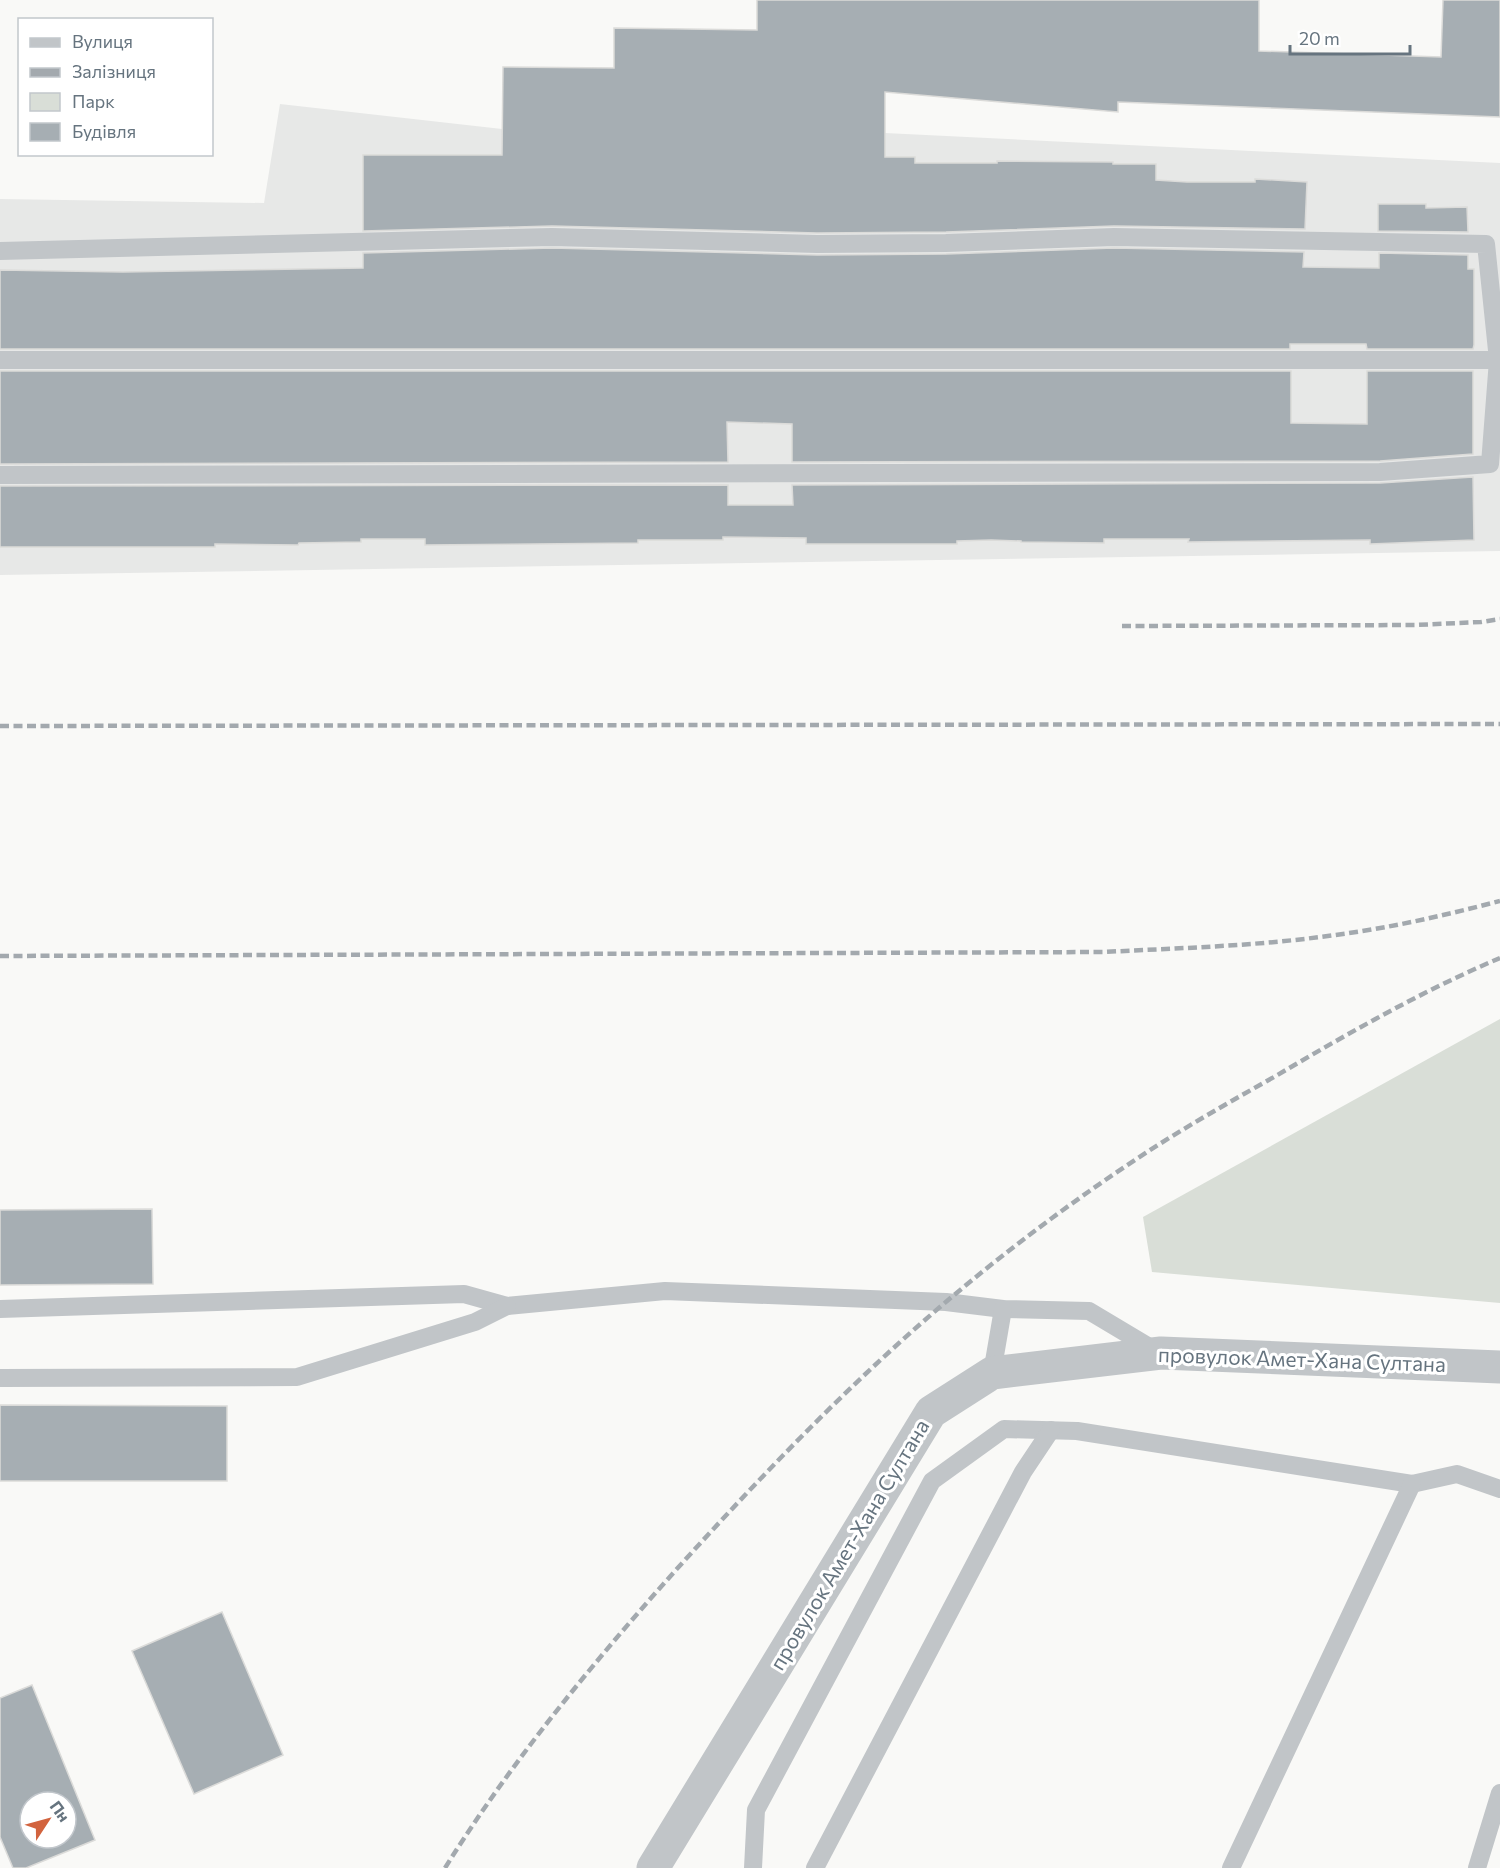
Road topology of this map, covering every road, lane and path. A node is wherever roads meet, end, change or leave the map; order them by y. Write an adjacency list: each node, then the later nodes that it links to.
1 (0, 251): 3 (lane)
2 (0, 360): 3 (lane)
3 (1498, 360): 4 (lane)
4 (0, 475)
5 (507, 1306): 6 (lane); 7 (lane); 11 (lane)
6 (0, 1309)
7 (1003, 1309): 8 (lane); 10 (lane)
8 (1161, 1353): 9 (street, провулок Амет-Хана Султана); 10 (street, провулок Амет-Хана Султана)
9 (1500, 1367)
10 (992, 1372): 16 (street, провулок Амет-Хана Султана)
11 (0, 1378)
12 (1051, 1430): 13 (lane); 17 (lane); 18 (lane)
13 (1412, 1484): 14 (lane); 19 (lane)
14 (1500, 1489)
15 (1500, 1793): 20 (lane)
16 (653, 1868)
17 (753, 1868)
18 (815, 1868)
19 (1231, 1868)
20 (1477, 1868)

